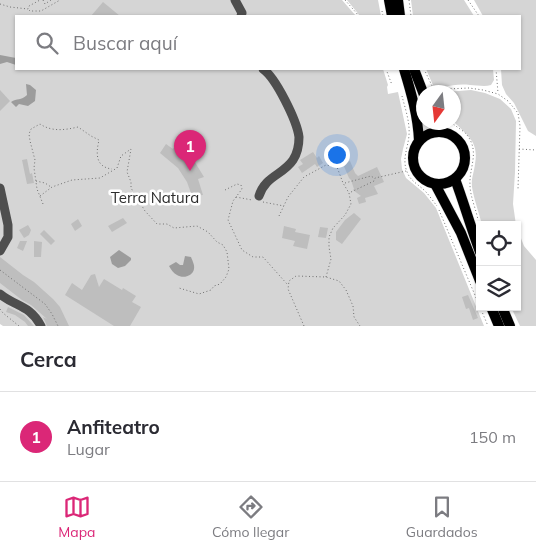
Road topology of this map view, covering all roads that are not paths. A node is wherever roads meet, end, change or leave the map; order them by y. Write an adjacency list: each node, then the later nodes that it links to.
1 (235, 0): 4 (lane)
2 (389, 0): 5 (main road)
3 (398, 0): 6 (main road)
4 (241, 15)
5 (392, 15)
6 (400, 15)
7 (264, 70): 16 (lane)
8 (404, 70): 12 (main road)
9 (414, 70): 10 (main road)
10 (420, 85)
11 (444, 132): 12 (main road); 13 (main road)
12 (419, 141): 14 (main road)
13 (455, 179): 14 (main road); 17 (main road)
14 (435, 184): 19 (main road)
15 (0, 188): 18 (lane)
16 (258, 199)
17 (476, 241)
18 (0, 251)
19 (476, 271)
20 (0, 294): 23 (lane)
21 (493, 311): 24 (main road)
22 (504, 311): 25 (main road)
23 (42, 326)
24 (500, 326)
25 (510, 326)

